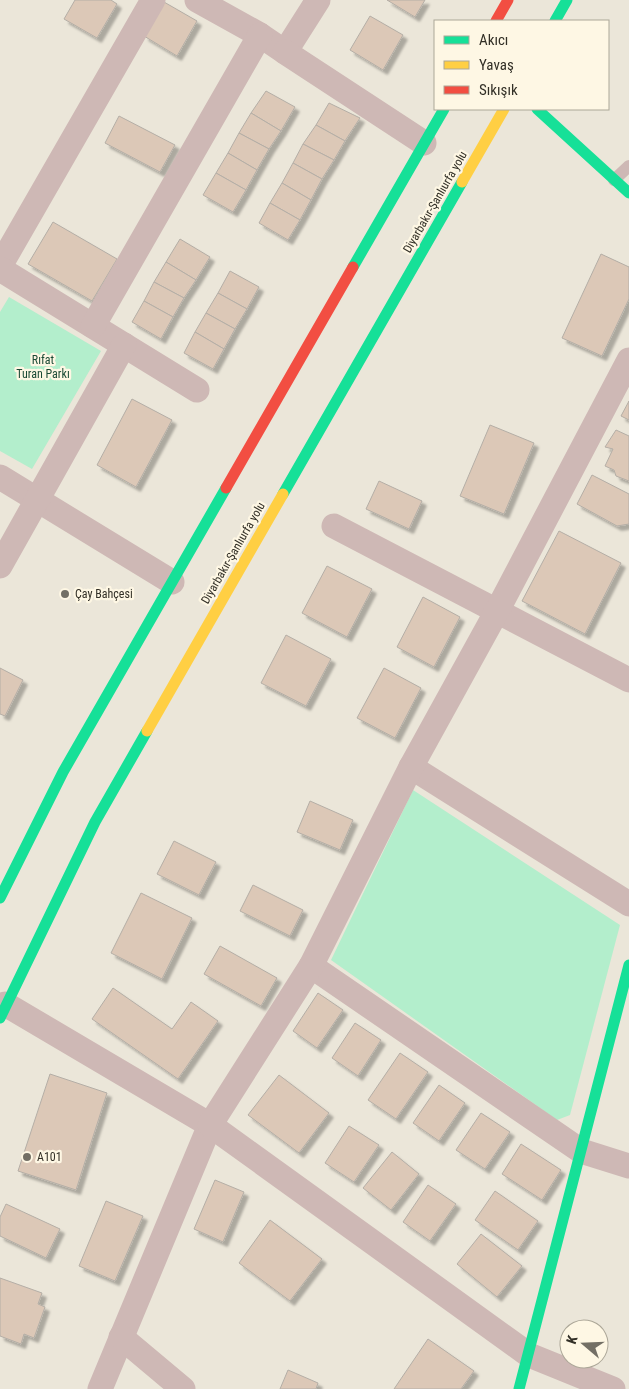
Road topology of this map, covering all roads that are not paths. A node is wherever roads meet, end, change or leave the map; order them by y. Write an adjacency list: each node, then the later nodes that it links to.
1 (153, 0): 17 (street)
2 (198, 0): 8 (street)
3 (318, 0): 9 (street)
4 (508, 0): 6 (main road)
5 (567, 0): 7 (main road)
6 (497, 20)
7 (556, 20)
8 (260, 36): 9 (street); 18 (street)
9 (285, 52): 13 (street)
10 (443, 110): 13 (main road)
11 (503, 110): 36 (main road, Diyarbakır-Şanlıurfa yolu)
12 (538, 110): 15 (main road)
13 (424, 143): 26 (main road)
14 (629, 166): 15 (lane)
15 (614, 180): 16 (main road)
16 (629, 193)
17 (0, 268): 18 (street)
18 (93, 326): 19 (street)
19 (124, 345): 21 (street); 23 (street)
20 (629, 360): 27 (street)
21 (197, 390)
22 (0, 477): 23 (street)
23 (37, 500): 25 (street); 26 (street)
24 (334, 526): 27 (street)
25 (0, 566)
26 (172, 582): 30 (main road)
27 (497, 611): 28 (street); 29 (street)
28 (629, 680)
29 (411, 767): 33 (street); 35 (street)
30 (63, 772): 31 (main road); 32 (main road)
31 (0, 881)
32 (0, 898)
33 (629, 904)
34 (629, 965): 38 (main road)
35 (311, 966): 37 (street); 38 (street)
36 (3, 1011): 37 (street)
37 (210, 1125): 40 (street); 41 (street)
38 (581, 1151): 39 (street); 41 (main road)
39 (629, 1166)
40 (121, 1337): 42 (street); 43 (street)
41 (528, 1355): 44 (main road); 45 (street)
42 (100, 1389)
43 (183, 1389)
44 (519, 1389)
45 (614, 1389)

